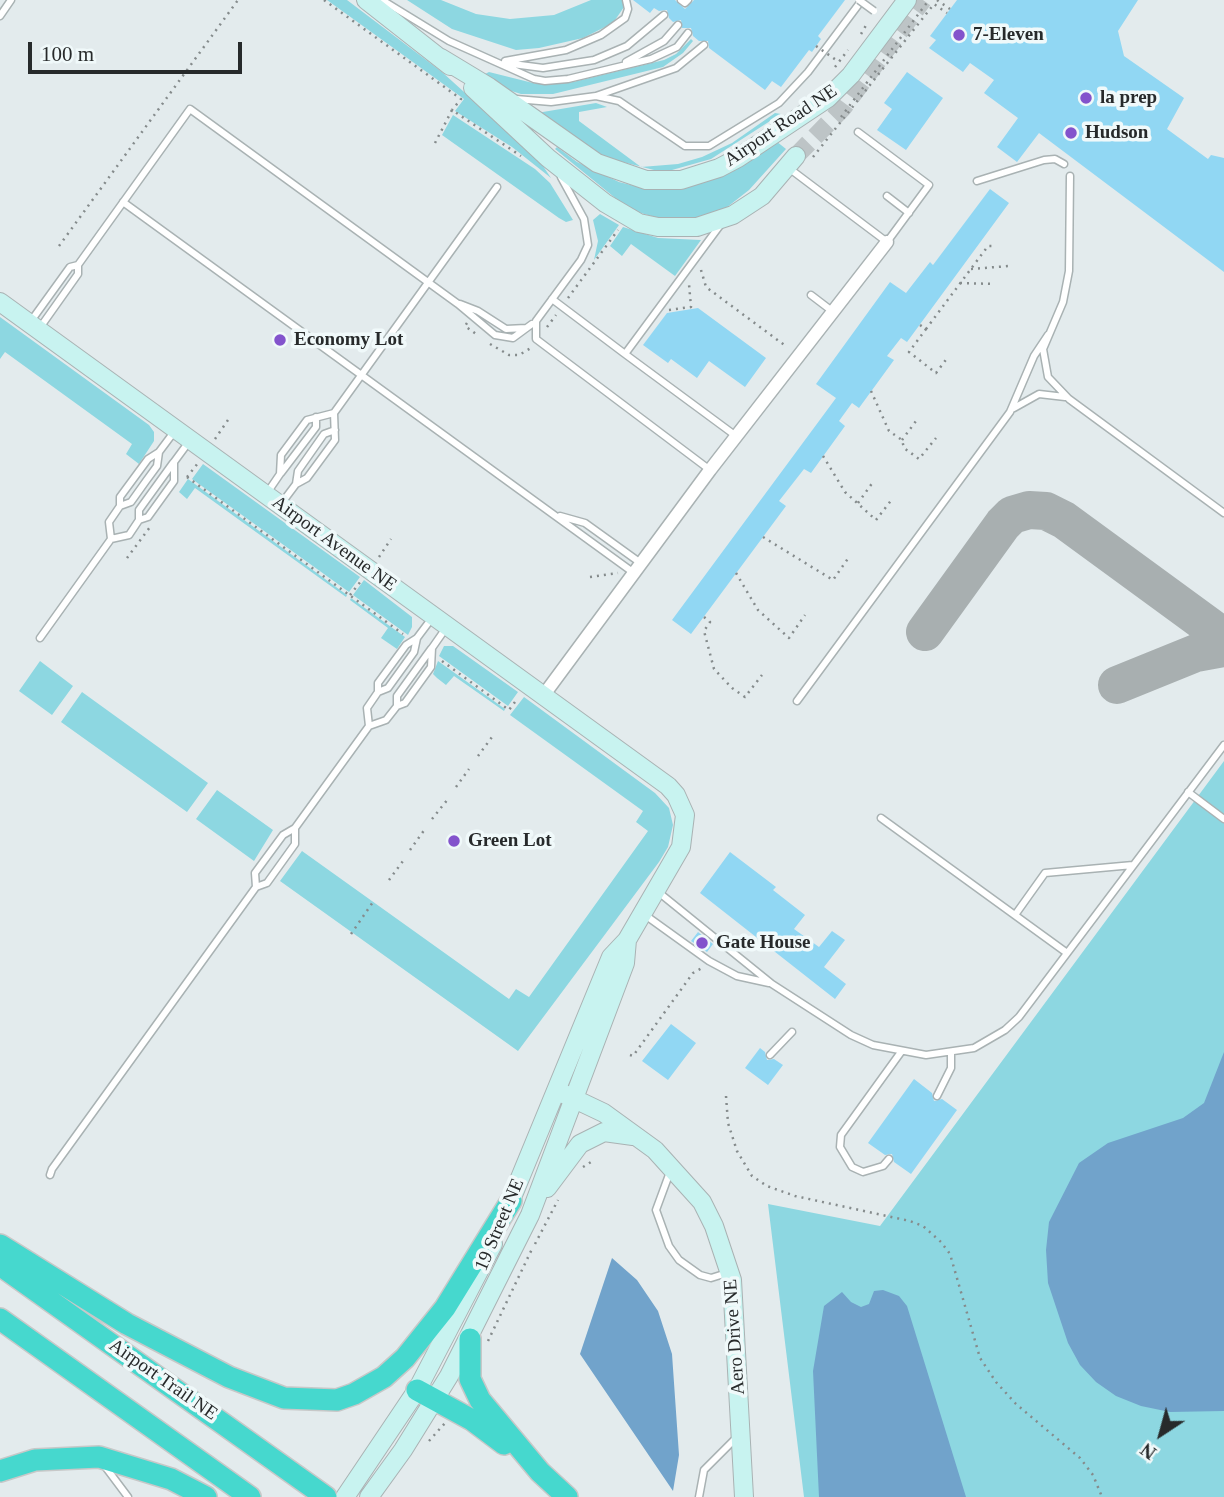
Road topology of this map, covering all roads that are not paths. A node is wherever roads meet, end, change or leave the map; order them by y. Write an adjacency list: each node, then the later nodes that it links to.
1 (11, 0): 12 (lane)
2 (366, 0): 17 (street, Airport Road NE)
3 (382, 0): 18 (lane)
4 (626, 0): 10 (lane)
5 (632, 0): 10 (lane)
6 (681, 0): 7 (lane)
7 (688, 0)
8 (861, 0): 13 (lane, bridge); 21 (lane)
9 (907, 0): 13 (street, Airport Road NE)
10 (627, 13): 18 (lane)
11 (664, 15): 18 (lane)
12 (0, 16)
13 (890, 23): 20 (street, Airport Road NE)
14 (678, 25): 19 (lane)
15 (688, 33): 19 (lane)
16 (704, 45): 21 (lane)
17 (441, 58): 20 (street, Airport Road NE); 23 (street, Airport Road NE)
18 (500, 62): 19 (lane)
19 (615, 68)
20 (489, 87): 21 (lane)
21 (596, 96)
22 (858, 132): 31 (lane)
23 (548, 158): 32 (street, Airport Road NE); 37 (lane)
24 (800, 162): 32 (street, Airport Road NE); 33 (lane)
25 (1064, 164): 27 (lane)
26 (1070, 176): 42 (lane)
27 (976, 181)
28 (497, 187): 35 (lane)
29 (887, 196): 31 (lane)
30 (122, 202): 34 (lane); 35 (lane); 44 (lane)
31 (909, 213): 33 (lane)
32 (725, 219): 43 (lane)
33 (887, 242): 39 (street)
34 (78, 265): 41 (lane); 41 (lane)
35 (428, 282): 40 (lane); 44 (lane)
36 (811, 295): 39 (lane)
37 (552, 299): 40 (lane); 43 (lane)
38 (0, 302): 41 (street, Airport Avenue NE)
39 (834, 312): 51 (street)
40 (534, 323): 54 (lane)
41 (34, 327): 50 (street, Airport Avenue NE)
42 (1048, 335): 45 (lane); 46 (lane)
43 (625, 354): 51 (lane)
44 (361, 375): 47 (lane); 61 (lane)
45 (1069, 399): 46 (lane); 60 (lane)
46 (1010, 412): 71 (lane)
47 (334, 413): 48 (lane); 49 (lane)
48 (316, 417): 55 (lane); 55 (lane)
49 (335, 430): 56 (lane); 56 (lane)
50 (183, 435): 52 (lane); 53 (lane); 57 (street, Airport Avenue NE)
51 (736, 436): 54 (street)
52 (159, 452): 59 (lane); 59 (lane)
53 (174, 462): 62 (lane); 62 (lane)
54 (710, 470): 64 (street)
55 (281, 474): 57 (lane)
56 (296, 484): 58 (lane)
57 (265, 494): 58 (street, Airport Avenue NE)
58 (280, 505): 65 (street, Airport Avenue NE)
59 (120, 506): 63 (lane)
60 (1224, 513)
61 (553, 514): 64 (lane); 64 (lane)
62 (139, 520): 63 (lane)
63 (111, 539): 66 (lane)
64 (638, 569): 70 (street)
65 (440, 621): 67 (lane); 68 (lane); 70 (street, Airport Avenue NE)
66 (40, 638)
67 (417, 638): 69 (lane); 69 (lane)
68 (432, 648): 72 (lane); 72 (lane)
69 (378, 692): 73 (lane)
70 (543, 696): 75 (street, Airport Avenue NE)
71 (797, 701)
72 (397, 706): 73 (lane)
73 (369, 726): 79 (lane)
74 (1224, 745): 76 (lane)
75 (668, 786): 82 (street, 19 Street NE)
76 (1188, 792): 78 (lane); 80 (lane)
77 (881, 818): 84 (lane)
78 (1224, 819)
79 (295, 828): 81 (lane); 81 (lane)
80 (1133, 864): 84 (lane); 86 (lane)
81 (256, 887): 98 (lane)
82 (655, 890): 83 (street, 19 Street NE); 87 (lane)
83 (641, 912): 85 (street, 19 Street NE); 87 (lane)
84 (1015, 915): 86 (lane)
85 (627, 940): 92 (street, 19 Street NE); 94 (street, 19 Street NE)
86 (1067, 953): 90 (lane)
87 (772, 984): 89 (lane)
88 (792, 1032): 91 (lane)
89 (901, 1052): 90 (lane); 96 (lane)
90 (951, 1053): 93 (lane)
91 (770, 1055)
92 (555, 1090): 94 (street, Aero Drive NE); 99 (street, 19 Street NE)
93 (937, 1096)
94 (572, 1097): 95 (street, Aero Drive NE); 100 (street, 19 Street NE)
95 (638, 1137): 97 (street, Aero Drive NE); 100 (street)
96 (889, 1159)
97 (672, 1167): 103 (street, Aero Drive NE); 103 (lane)
98 (50, 1175)
99 (511, 1201): 101 (highway); 106 (street, 19 Street NE)
100 (530, 1215): 105 (street, 19 Street NE)
101 (0, 1245)
102 (0, 1265): 114 (highway, Airport Trail NE)
103 (730, 1271): 107 (street, Aero Drive NE)
104 (0, 1319): 113 (highway)
105 (478, 1344): 106 (street, 19 Street NE); 110 (highway)
106 (432, 1403): 110 (highway); 115 (street, 19 Street NE); 116 (street, 19 Street NE)
107 (741, 1434): 118 (lane); 119 (street, Aero Drive NE)
108 (99, 1457): 109 (highway); 111 (lane); 112 (highway)
109 (0, 1471)
110 (540, 1472): 117 (highway)
111 (128, 1497)
112 (206, 1497)
113 (250, 1497)
114 (326, 1497)
115 (345, 1497)
116 (369, 1497)
117 (567, 1497)
118 (699, 1497)
119 (744, 1497)

